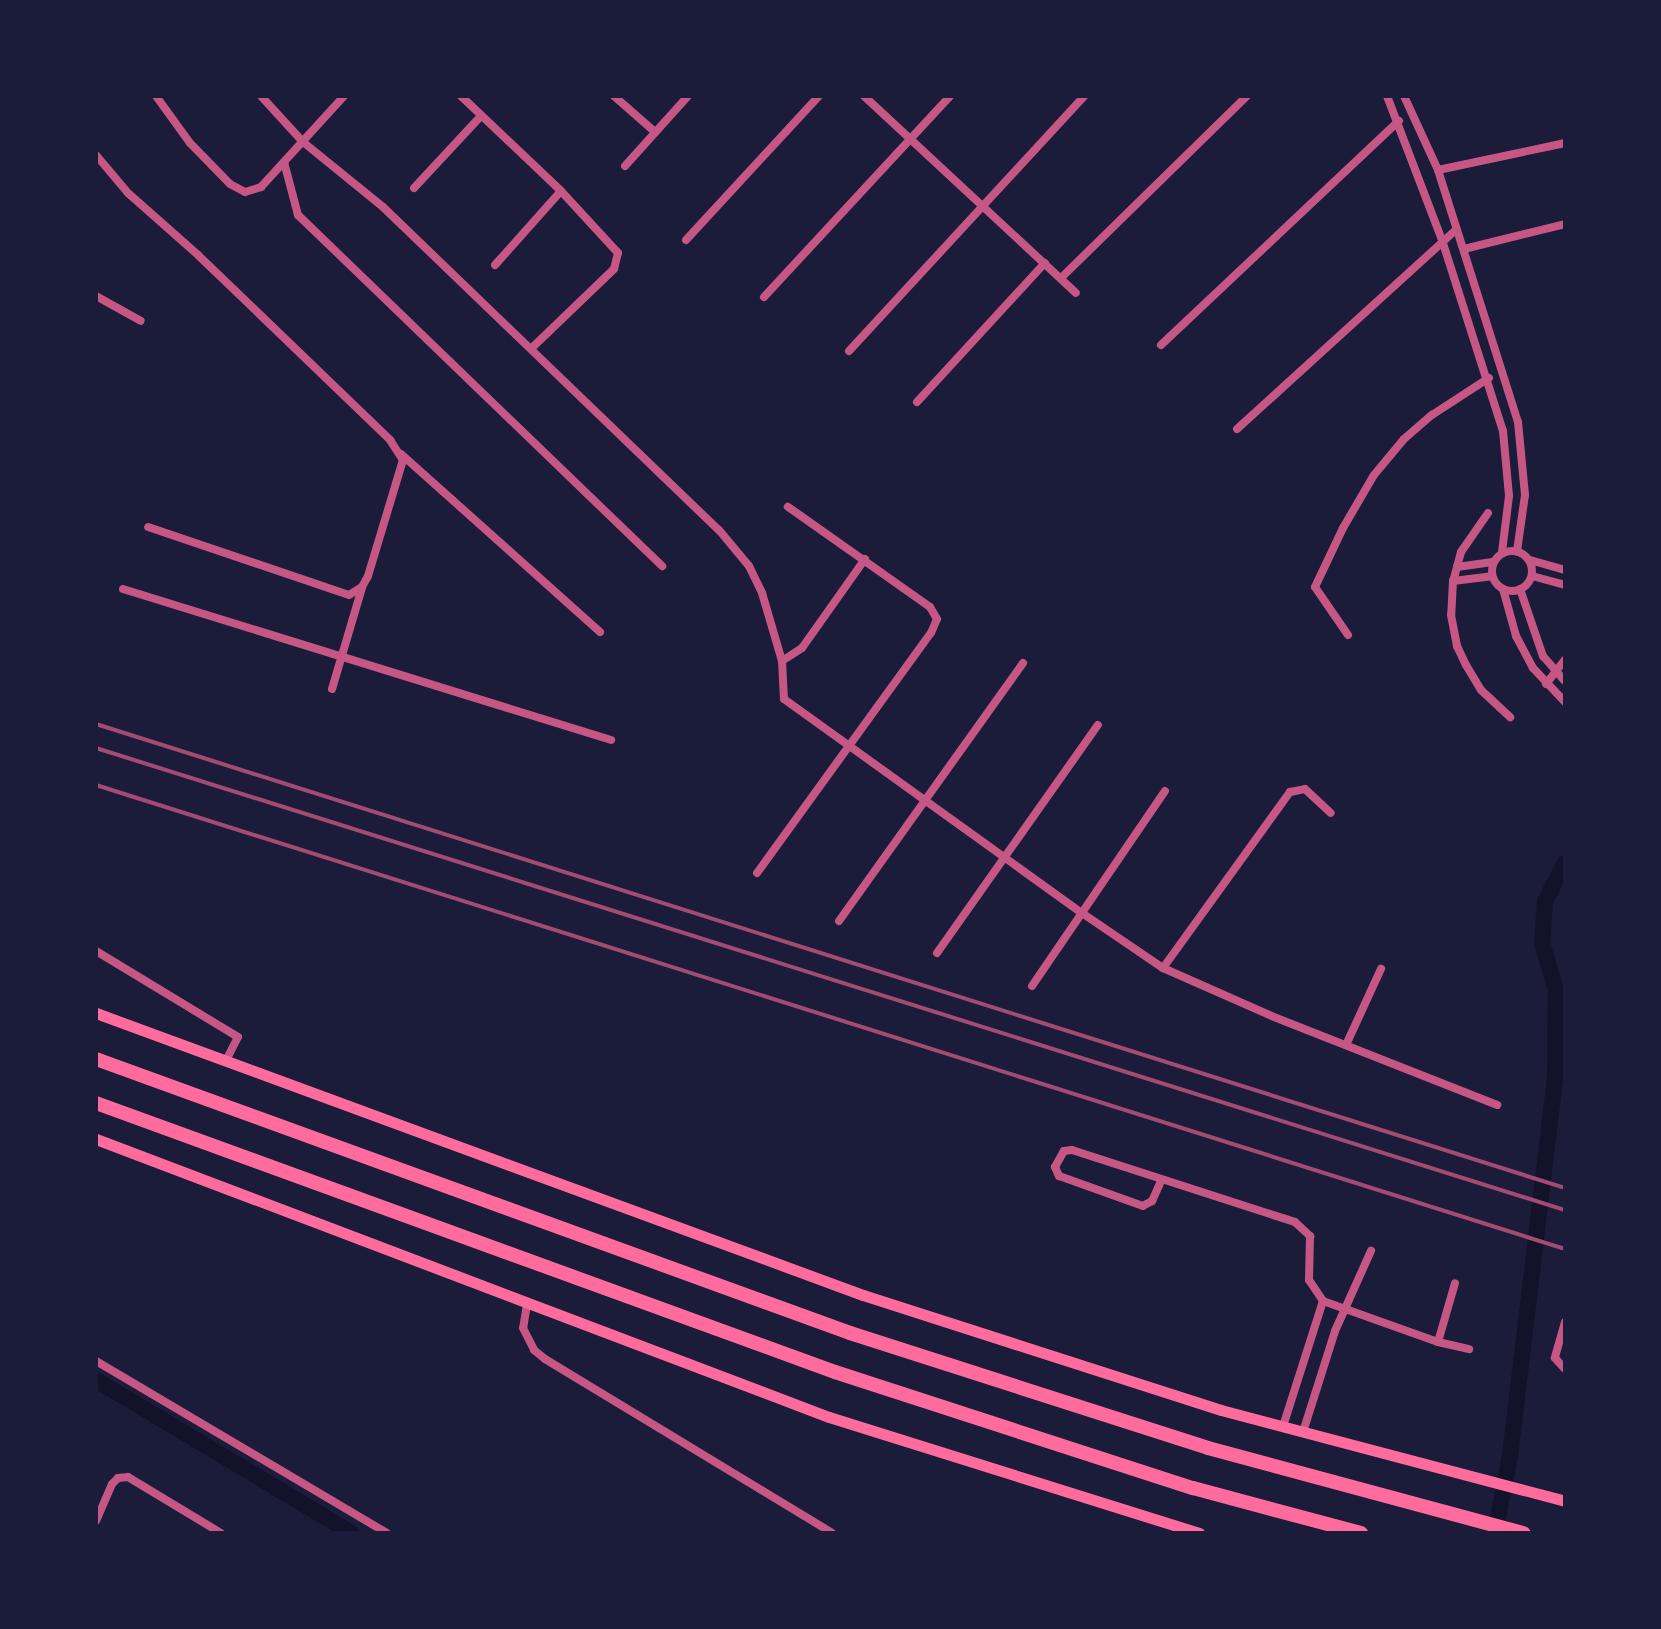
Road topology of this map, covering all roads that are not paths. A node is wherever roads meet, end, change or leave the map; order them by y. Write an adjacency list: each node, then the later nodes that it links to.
1 (156, 96): 21 (street)
2 (261, 96): 18 (street)
3 (344, 96): 18 (street)
4 (461, 96): 14 (street)
5 (614, 96): 16 (street)
6 (688, 96): 16 (street)
7 (819, 96): 29 (street)
8 (864, 96): 17 (street)
9 (950, 96): 17 (street)
10 (1084, 96): 26 (street)
11 (1247, 96): 34 (street)
12 (1387, 96): 15 (street)
13 (1404, 96): 23 (street)
14 (481, 116): 24 (street); 25 (street)
15 (1399, 121): 30 (street); 39 (street)
16 (655, 132): 22 (street)
17 (912, 139): 26 (street); 37 (street)
18 (303, 142): 21 (street); 40 (street)
19 (1565, 143): 23 (street)
20 (96, 155): 45 (street)
21 (284, 162): 54 (street)
22 (625, 166)
23 (1438, 170): 28 (street)
24 (414, 188)
25 (561, 191): 33 (street); 40 (street)
26 (982, 204): 32 (street); 41 (street)
27 (1565, 224): 31 (street)
28 (1457, 229): 30 (street); 31 (street)
29 (686, 240)
30 (1442, 240): 42 (street); 44 (street)
31 (1464, 249): 49 (street)
32 (1045, 263): 34 (street); 43 (street)
33 (495, 265)
34 (1061, 278): 35 (street)
35 (1076, 293)
36 (96, 296): 38 (street)
37 (764, 297)
38 (141, 321)
39 (1161, 345)
40 (531, 349): 69 (street)
41 (849, 351)
42 (1489, 378): 50 (street); 66 (street)
43 (917, 402)
44 (1237, 429)
45 (401, 453): 61 (street); 65 (street)
46 (788, 507): 51 (street)
47 (1488, 513): 55 (street)
48 (148, 527): 61 (street)
49 (1517, 551): 50 (street); 52 (street)
50 (1502, 552): 53 (street)
51 (865, 559): 69 (street); 79 (street)
52 (1530, 560): 56 (street); 58 (street)
53 (1493, 562): 55 (street); 57 (street)
54 (662, 566)
55 (1457, 567): 59 (street)
56 (1565, 570)
57 (1492, 576): 59 (street); 63 (street)
58 (1532, 576): 60 (street); 64 (street)
59 (1453, 581): 76 (street)
60 (1565, 585)
61 (362, 587): 67 (street)
62 (123, 589): 67 (street)
63 (1503, 589): 64 (street); 73 (street)
64 (1520, 589): 71 (street)
65 (600, 632)
66 (1348, 635)
67 (341, 658): 74 (street); 78 (street)
68 (1565, 660): 71 (street)
69 (782, 661): 79 (street)
70 (1023, 663): 81 (street)
71 (1557, 673): 72 (street); 73 (street)
72 (1565, 681)
73 (1546, 684): 75 (street)
74 (332, 689)
75 (1565, 702)
76 (1510, 717)
77 (1098, 725): 83 (street)
78 (611, 740)
79 (848, 746): 81 (street); 84 (street)
80 (1165, 791): 85 (street)
81 (924, 801): 83 (street); 86 (street)
82 (1331, 813): 89 (street)
83 (1004, 857): 85 (street); 88 (street)
84 (757, 873)
85 (1082, 913): 89 (street); 91 (street)
86 (839, 921)
87 (96, 951): 95 (street)
88 (937, 953)
89 (1163, 968): 93 (street)
90 (1381, 969): 93 (street)
91 (1032, 986)
92 (96, 1013): 95 (main road)
93 (1346, 1045): 97 (street)
94 (96, 1059): 119 (highway)
95 (226, 1061): 110 (main road)
96 (96, 1103): 118 (highway)
97 (1497, 1105)
98 (96, 1139): 103 (main road)
99 (1161, 1181): 99 (street); 102 (street)
100 (1371, 1251): 104 (street)
101 (1455, 1283): 106 (street)
102 (1323, 1301): 104 (street); 110 (street)
103 (527, 1304): 116 (street); 117 (main road)
104 (1344, 1310): 106 (street); 111 (street)
105 (1565, 1322): 109 (street)
106 (1438, 1342): 107 (street)
107 (1469, 1349)
108 (96, 1361): 115 (street)
109 (1565, 1369)
110 (1283, 1426): 111 (main road)
111 (1303, 1432): 112 (main road)
112 (1565, 1501)
113 (96, 1521): 114 (street)
114 (221, 1533)
115 (387, 1533)
116 (832, 1533)
117 (1199, 1533)
118 (1361, 1533)
119 (1524, 1533)

